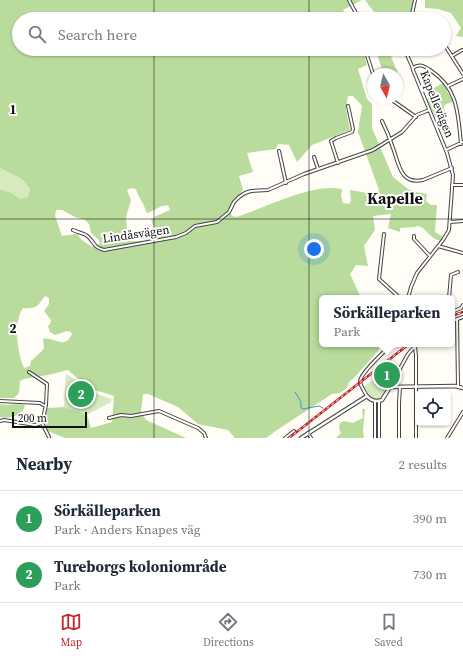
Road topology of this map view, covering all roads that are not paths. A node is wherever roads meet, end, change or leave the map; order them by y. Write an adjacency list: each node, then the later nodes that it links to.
1 (349, 0): 3 (street)
2 (415, 0): 4 (street)
3 (355, 12)
4 (413, 12)
5 (462, 50): 8 (street)
6 (367, 56): 9 (street)
7 (407, 56): 10 (street, Kapellevägen)
8 (452, 56): 11 (street)
9 (371, 68)
10 (413, 68): 13 (street); 16 (street, Kapellevägen)
11 (463, 74)
12 (463, 79): 13 (street)
13 (448, 86): 20 (street)
14 (396, 104): 17 (street)
15 (348, 106): 24 (street)
16 (430, 110): 17 (street, Lindåsvägen); 21 (street, Kapellevägen)
17 (416, 117): 19 (street, Lindåsvägen)
18 (382, 121): 19 (street)
19 (390, 140): 24 (street, Lindåsvägen); 25 (street)
20 (462, 143): 21 (street)
21 (446, 150): 25 (street, Kapellevägen)
22 (279, 152): 27 (street)
23 (314, 156): 26 (street)
24 (338, 163): 26 (street, Lindåsvägen)
25 (452, 168): 28 (street, Kapellevägen)
26 (318, 169): 27 (street, Lindåsvägen)
27 (286, 183): 32 (street, Lindåsvägen)
28 (452, 185): 29 (street); 31 (street, Kapellevägen)
29 (463, 185)
30 (463, 221): 31 (street)
31 (450, 222): 35 (street, Kapellevägen)
32 (73, 230)
33 (384, 234): 39 (street)
34 (414, 236): 37 (street)
35 (438, 246): 36 (street); 37 (street, Kapellevägen)
36 (463, 253)
37 (430, 256): 40 (street, Kapellevägen)
38 (458, 272): 41 (street)
39 (396, 295)
40 (409, 295)
41 (449, 295)
42 (463, 305): 43 (street)
43 (455, 311)
44 (463, 317): 45 (street)
45 (457, 319): 51 (street)
46 (388, 347): 55 (street)
47 (414, 347): 50 (street)
48 (416, 347): 53 (street)
49 (29, 372): 58 (street)
50 (392, 383)
51 (458, 386): 53 (street); 54 (street)
52 (400, 387): 53 (street); 57 (street); 72 (street)
53 (417, 387): 73 (street)
54 (463, 388)
55 (367, 396): 57 (street); 64 (street)
56 (0, 401): 58 (street)
57 (377, 401): 70 (street); 71 (street)
58 (45, 406): 62 (street)
59 (463, 412): 74 (street)
60 (109, 418): 66 (street)
61 (0, 421): 62 (street)
62 (42, 424): 65 (street)
63 (294, 431): 67 (street)
64 (308, 433): 68 (street); 69 (street)
65 (49, 437)
66 (206, 438)
67 (286, 438)
68 (301, 438)
69 (311, 438)
70 (375, 438)
71 (379, 438)
72 (399, 438)
73 (416, 438)
74 (447, 438)

